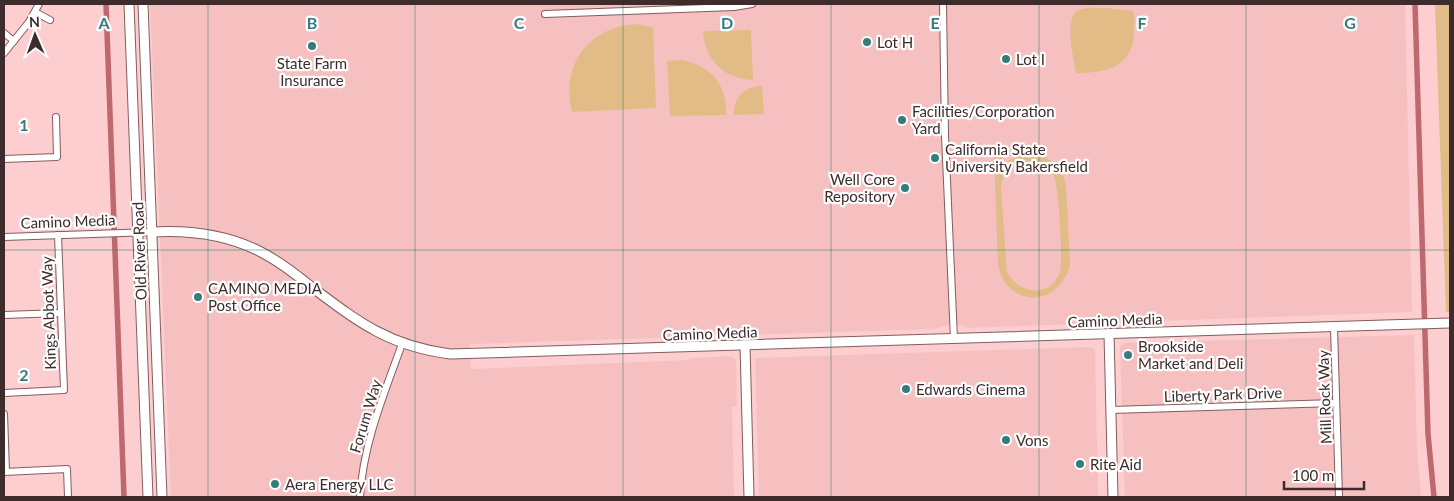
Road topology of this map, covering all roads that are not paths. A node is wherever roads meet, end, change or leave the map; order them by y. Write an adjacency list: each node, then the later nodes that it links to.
1 (39, 4): 6 (street)
2 (129, 4): 14 (street, Old River Road)
3 (143, 4): 15 (street, Old River Road)
4 (752, 4): 7 (street)
5 (943, 4): 23 (street)
6 (35, 12): 8 (street); 10 (street)
7 (546, 14)
8 (50, 20)
9 (4, 33): 10 (street)
10 (14, 41): 11 (street)
11 (4, 53)
12 (56, 117): 13 (street)
13 (4, 159)
14 (138, 232): 15 (street, Camino Media); 16 (street, Camino Media); 32 (street, Old River Road)
15 (152, 232): 24 (street, Camino Media); 33 (street, Old River Road)
16 (58, 235): 17 (street, Camino Media); 18 (street, Kings Abbot Way)
17 (4, 237)
18 (61, 313): 19 (street); 26 (street, Kings Abbot Way)
19 (4, 315)
20 (1450, 323): 21 (street, Camino Media)
21 (1334, 327): 22 (street, Camino Media); 27 (street, Mill Rock Way)
22 (1109, 334): 23 (street, Camino Media); 28 (street)
23 (954, 339): 25 (street, Camino Media)
24 (402, 344): 25 (street, Camino Media); 34 (street, Forum Way)
25 (745, 345): 35 (street)
26 (4, 393)
27 (1336, 403): 28 (street, Liberty Park Drive); 37 (street, Mill Rock Way)
28 (1111, 410): 36 (street)
29 (4, 414): 30 (street)
30 (5, 472): 31 (street)
31 (68, 497)
32 (148, 497)
33 (162, 497)
34 (360, 497)
35 (749, 497)
36 (1112, 497)
37 (1339, 497)

